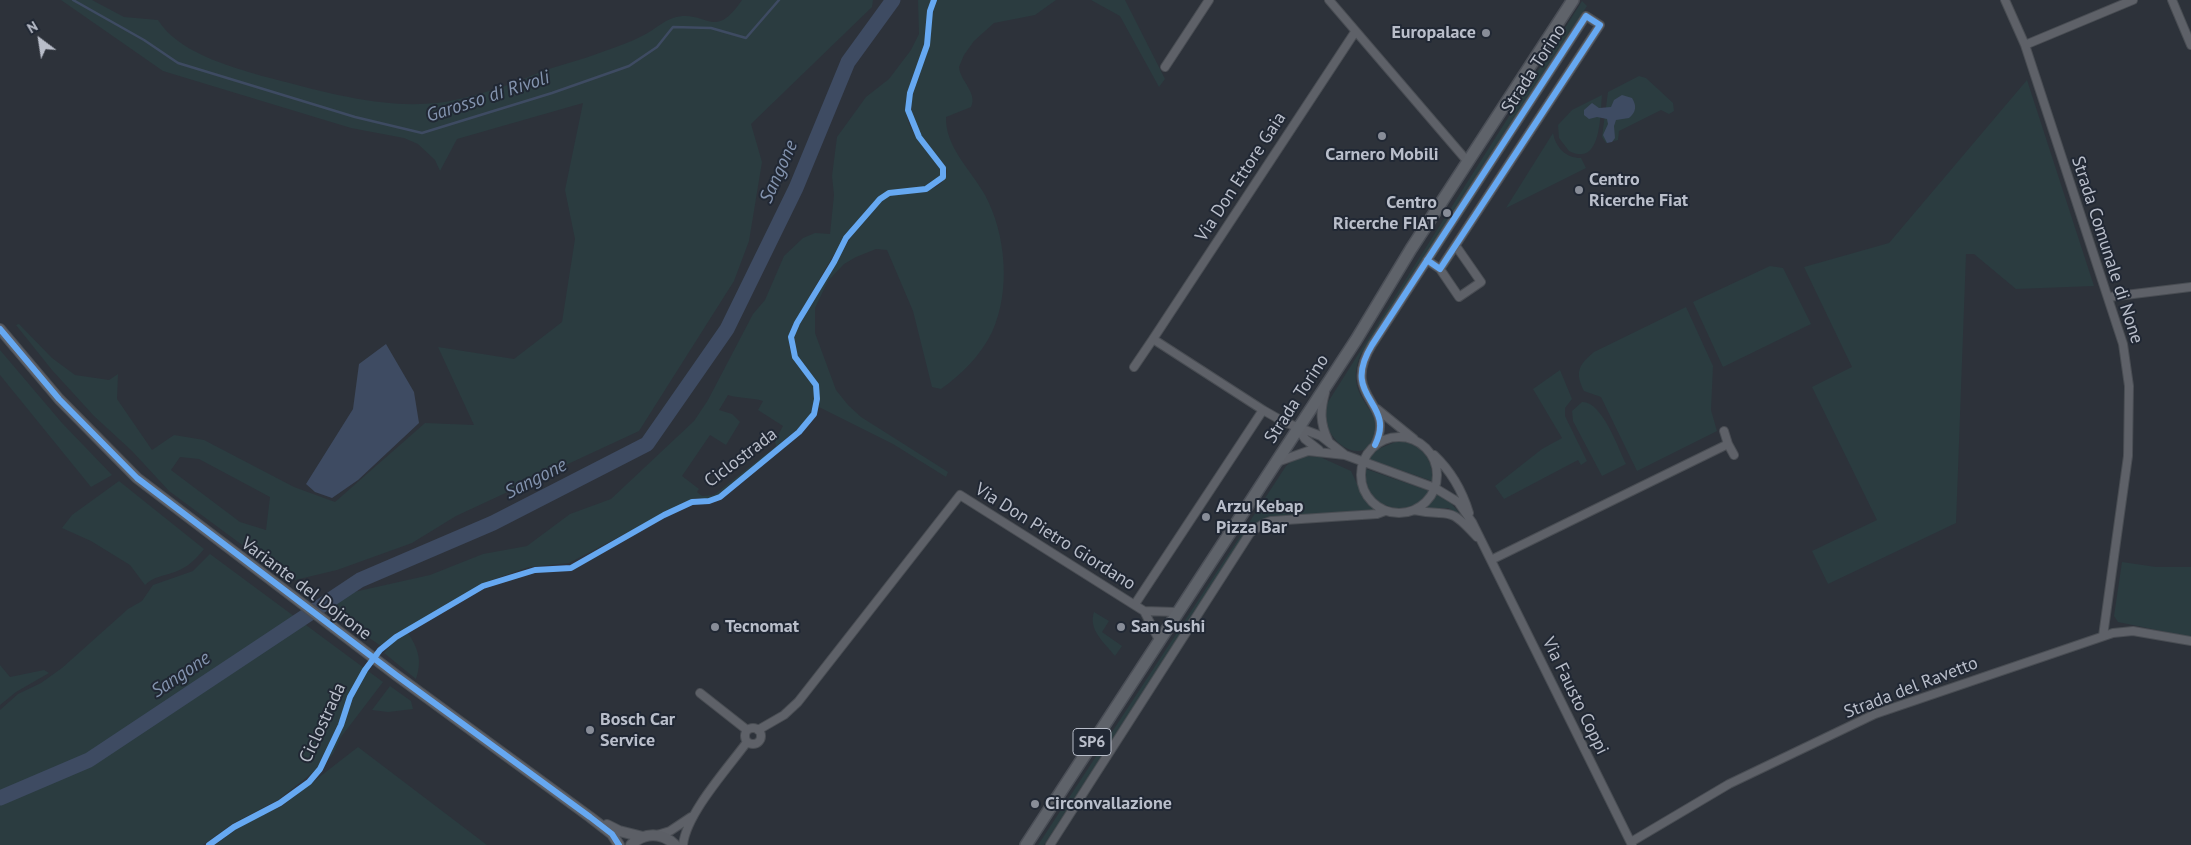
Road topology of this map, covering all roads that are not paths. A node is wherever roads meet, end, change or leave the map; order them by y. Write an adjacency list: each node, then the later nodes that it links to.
1 (1209, 0): 10 (street)
2 (1329, 0): 7 (street)
3 (1573, 0): 11 (main road, Strada Torino / SP6)
4 (2005, 0): 8 (street, Strada Comunale di None)
5 (2133, 0): 8 (street)
6 (2172, 0): 9 (street)
7 (1355, 32): 11 (street); 20 (street, Via Don Ettore Gaia)
8 (2024, 45): 18 (street, Strada Comunale di None)
9 (2191, 45)
10 (1165, 67)
11 (1468, 162): 22 (main road, Strada Torino / SP6)
12 (1449, 227): 13 (street); 13 (street, Strada Torino); 15 (street, Strada Torino)
13 (1462, 236): 14 (street, Strada Torino)
14 (1456, 246): 16 (street, Strada Torino); 16 (street)
15 (1427, 260): 16 (street); 23 (street, Strada Torino)
16 (1440, 269)
17 (2191, 287): 18 (street)
18 (2109, 297): 46 (street, Strada Comunale di None)
19 (0, 328): 54 (street, Variante del Dojrone)
20 (1153, 339): 21 (street, Via Don Ettore Gaia); 24 (street)
21 (1134, 367)
22 (1327, 384): 25 (main road, Strada Torino / SP6); 28 (street)
23 (1375, 408): 27 (street, Via Fausto Coppi); 30 (street)
24 (1263, 410): 25 (street); 43 (street, Strada Torino)
25 (1298, 428): 28 (street, Via Fausto Coppi); 31 (street); 36 (main road, Strada Torino / SP6)
26 (1724, 431): 29 (street)
27 (1415, 440): 30 (street); 32 (street, Via Fausto Coppi)
28 (1329, 442): 33 (street, Via Fausto Coppi)
29 (1728, 444): 34 (street); 42 (street)
30 (1375, 445): 35 (street)
31 (1322, 452): 33 (street, Via Fausto Coppi); 36 (street, Via Fausto Coppi)
32 (1430, 452): 37 (street); 40 (street, Via Fausto Coppi)
33 (1345, 455): 35 (street, Via Fausto Coppi)
34 (1734, 455)
35 (1364, 461): 37 (street, Via Fausto Coppi); 38 (street)
36 (1276, 463): 45 (main road, Strada Torino / SP6)
37 (1435, 488): 39 (street); 40 (street, Via Fausto Coppi)
38 (1385, 510): 39 (street); 63 (street)
39 (1414, 510): 41 (street)
40 (1472, 522): 41 (street, Via Fausto Coppi)
41 (1482, 542): 42 (street, Via Fausto Coppi)
42 (1491, 560): 57 (street, Via Fausto Coppi)
43 (1135, 604): 44 (street); 51 (street, Via Don Pietro Giordano)
44 (1144, 611): 45 (street); 47 (street)
45 (1176, 612): 47 (main road, Strada Torino / SP6)
46 (2103, 636): 48 (street, Strada del Ravetto); 57 (street, Strada del Ravetto)
47 (1159, 640): 62 (main road, Strada Torino / SP6)
48 (2191, 641)
49 (700, 693): 50 (street)
50 (747, 730): 51 (street); 52 (street)
51 (758, 730): 52 (street)
52 (747, 742): 53 (street)
53 (693, 815): 55 (street); 61 (street)
54 (590, 817): 56 (street, Variante del Dojrone); 58 (street, Variante del Dojrone)
55 (657, 835): 56 (street); 60 (street)
56 (643, 837): 59 (street)
57 (1631, 844)
58 (619, 845)
59 (631, 845)
60 (675, 845)
61 (683, 845)
62 (1026, 845)
63 (1050, 845)

